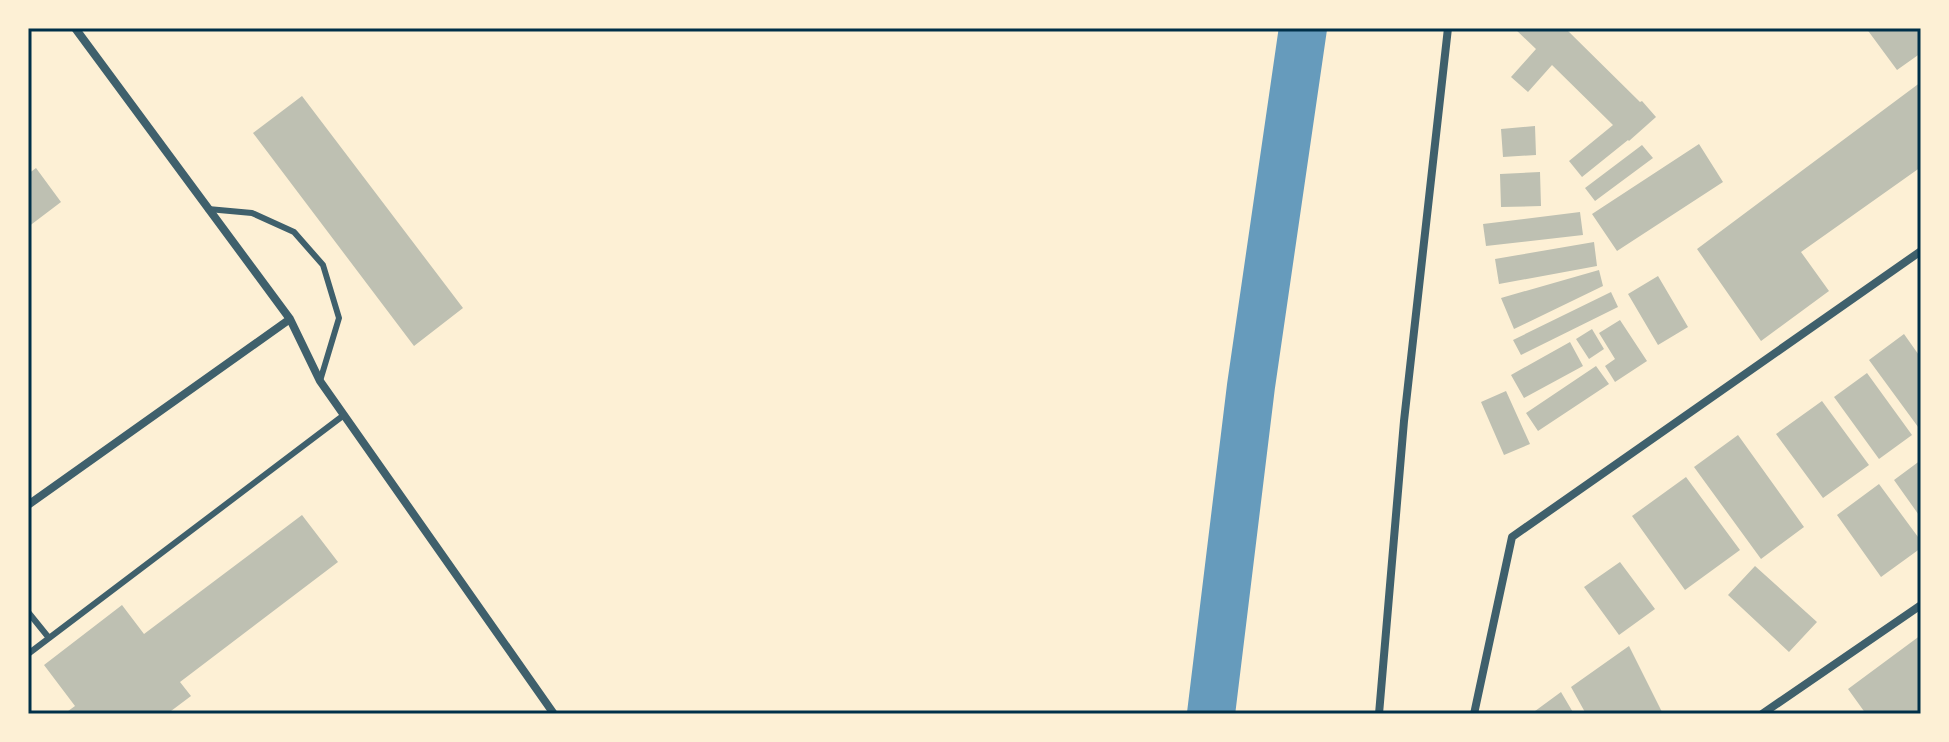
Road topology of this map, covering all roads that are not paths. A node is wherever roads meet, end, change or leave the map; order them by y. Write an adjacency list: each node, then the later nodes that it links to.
1 (75, 28): 3 (street)
2 (1448, 28): 14 (street)
3 (208, 209): 5 (street); 6 (lane)
4 (1921, 251): 15 (street)
5 (290, 319): 6 (street); 8 (street)
6 (320, 381): 7 (street)
7 (344, 415): 11 (lane); 13 (street)
8 (28, 505)
9 (1921, 605): 16 (street)
10 (28, 612): 11 (lane)
11 (49, 638): 12 (lane)
12 (28, 654)
13 (554, 714)
14 (1379, 714)
15 (1474, 714)
16 (1762, 714)

